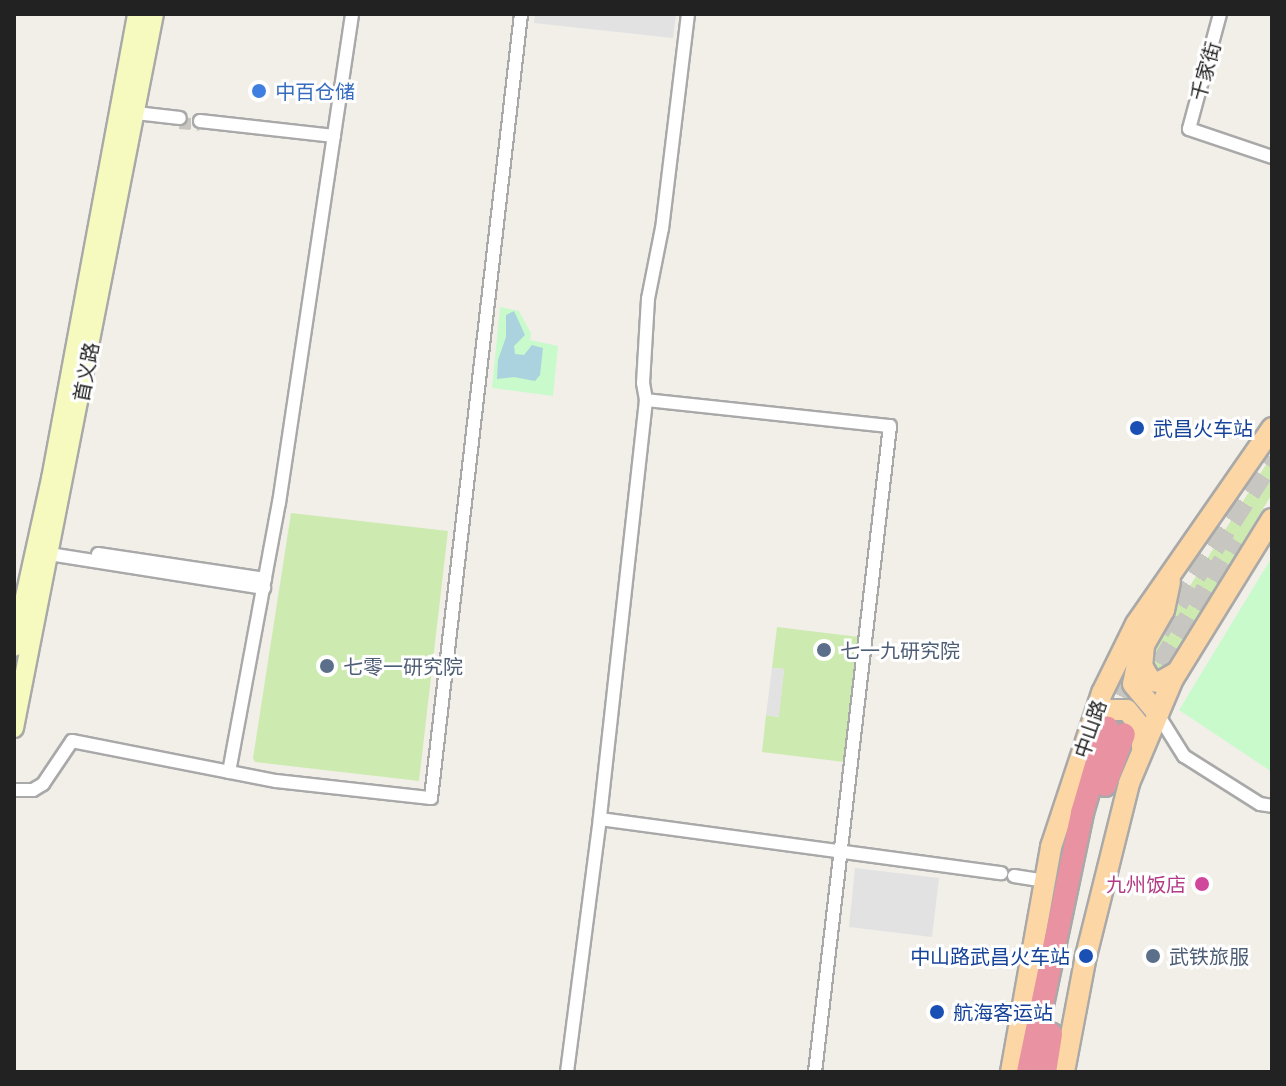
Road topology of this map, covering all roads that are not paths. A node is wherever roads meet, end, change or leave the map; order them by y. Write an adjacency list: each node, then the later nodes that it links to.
1 (137, 14): 15 (main road, 首义路)
2 (154, 14): 7 (main road, 首义路)
3 (352, 14): 10 (street)
4 (521, 14): 25 (street)
5 (688, 14): 12 (street)
6 (1220, 14): 11 (street, 千家街)
7 (135, 116): 8 (street); 15 (main road, 首义路)
8 (179, 121)
9 (200, 123): 10 (street)
10 (333, 138): 17 (street)
11 (1272, 157)
12 (646, 400): 28 (street); 29 (street)
13 (1272, 428): 16 (main road, 中山路)
14 (1272, 519): 20 (main road)
15 (44, 549): 17 (street); 19 (main road, 首义路); 22 (main road, 首义路)
16 (1172, 575): 18 (main road); 23 (main road, 中山路)
17 (264, 584): 25 (street)
18 (1144, 645): 20 (main road); 21 (main road)
19 (14, 647)
20 (1177, 672): 21 (main road)
21 (1157, 713): 24 (main road); 27 (street)
22 (14, 728)
23 (1107, 730): 24 (main road); 30 (main road, 中山路); 34 (highway); 35 (highway)
24 (1142, 752): 36 (main road)
25 (229, 772): 26 (street)
26 (14, 790)
27 (1272, 806)
28 (600, 819): 29 (street); 31 (street)
29 (841, 852): 30 (street); 32 (street)
30 (1046, 881): 33 (main road, 中山路)
31 (567, 1072)
32 (815, 1072)
33 (1011, 1072)
34 (1028, 1072)
35 (1045, 1072)
36 (1064, 1072)

